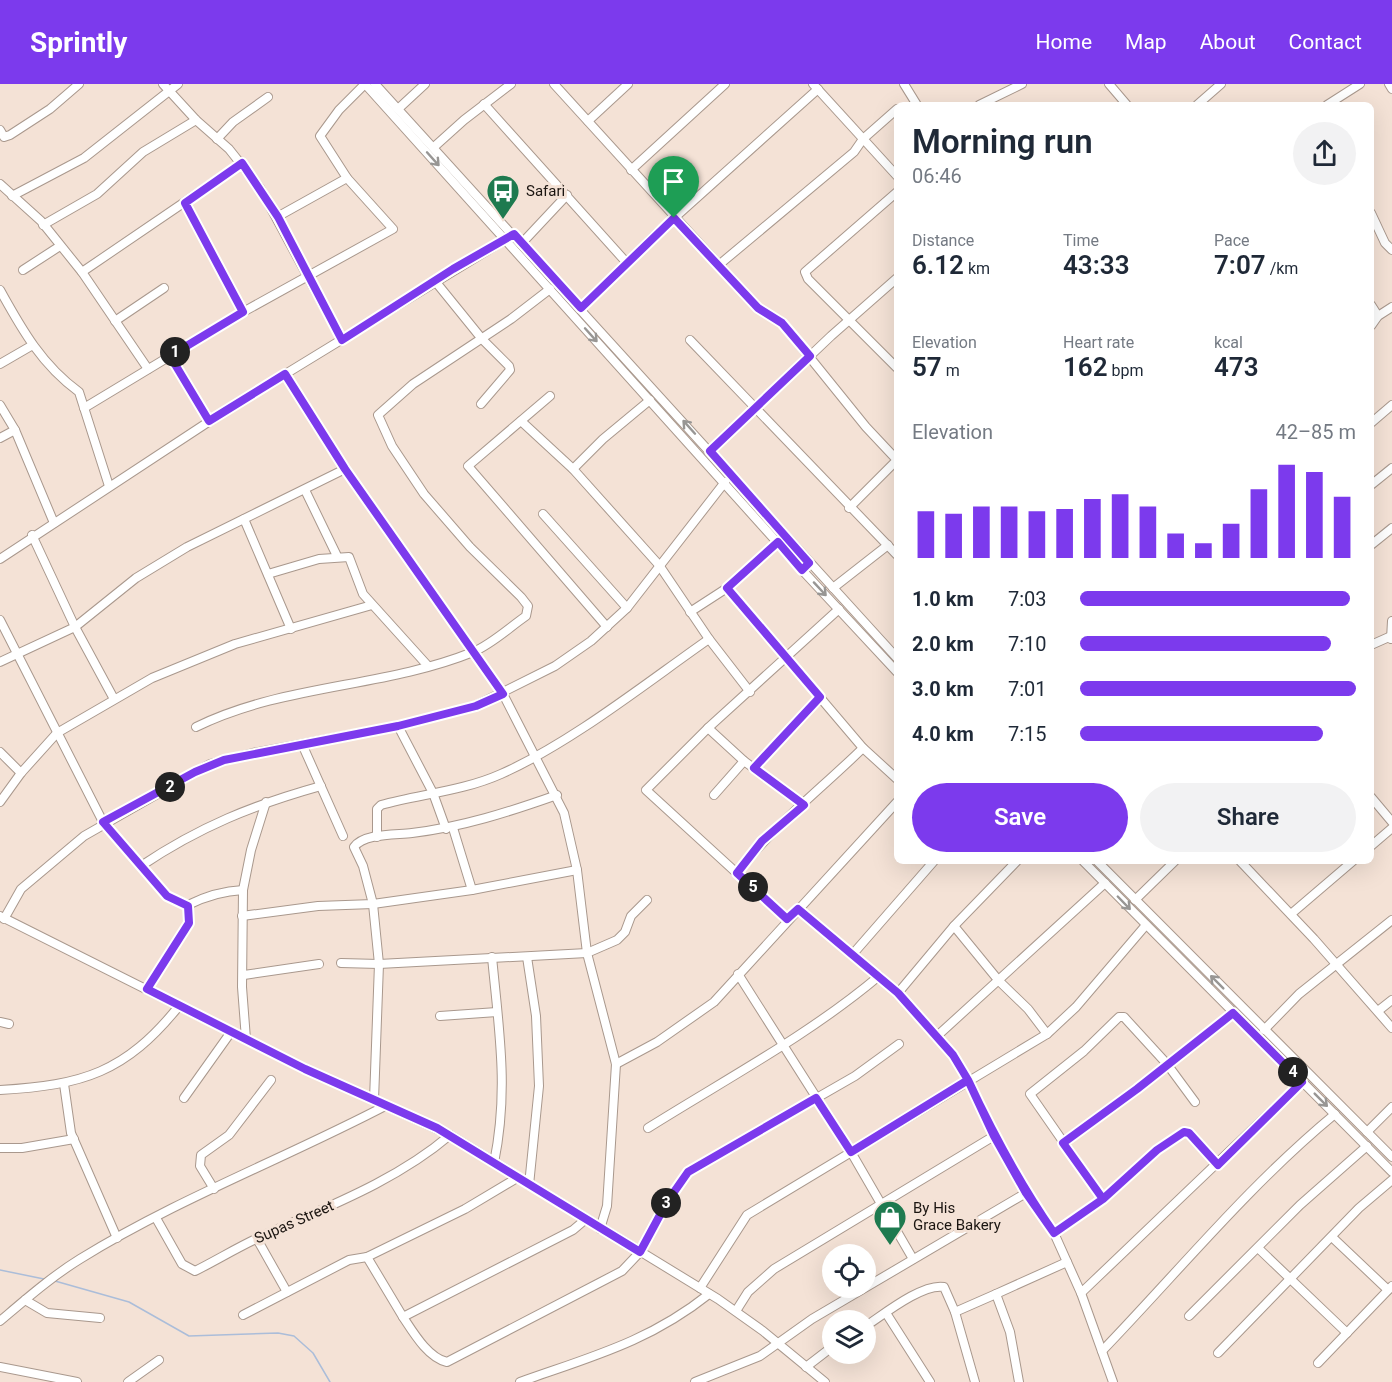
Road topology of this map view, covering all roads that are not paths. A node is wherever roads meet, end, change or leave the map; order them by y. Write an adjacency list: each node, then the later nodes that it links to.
1 (79, 84): 32 (street)
2 (163, 84): 17 (street)
3 (365, 84): 39 (street); 49 (street, one-way to 49)
4 (375, 84): 28 (street)
5 (425, 84): 28 (street)
6 (511, 84): 27 (street)
7 (554, 84): 31 (street)
8 (628, 84): 31 (street)
9 (725, 84): 37 (street)
10 (904, 84): 19 (street)
11 (1022, 84): 23 (street)
12 (1109, 84): 24 (street)
13 (1221, 84): 25 (street)
14 (1360, 84): 26 (street)
15 (1389, 84): 18 (street)
16 (815, 86): 34 (street); 46 (street)
17 (175, 87): 30 (street); 43 (street)
18 (1392, 89)
19 (912, 96): 21 (street); 22 (street)
20 (268, 97): 33 (street)
21 (905, 102)
22 (915, 102)
23 (985, 102)
24 (1124, 102)
25 (1200, 102)
26 (1332, 102)
27 (484, 104): 35 (street); 41 (street)
28 (398, 109): 35 (street)
29 (894, 111): 34 (street)
30 (196, 120): 33 (street); 48 (street)
31 (588, 122): 37 (street)
32 (0, 130)
33 (218, 139): 36 (street)
34 (863, 139): 38 (street); 54 (street)
35 (434, 147): 49 (street)
36 (242, 163): 44 (street); 45 (street)
37 (631, 170): 46 (street)
38 (894, 173)
39 (347, 178): 45 (street); 57 (street)
40 (0, 184): 43 (street)
41 (567, 195): 50 (street); 53 (street)
42 (894, 195): 68 (street)
43 (12, 196): 48 (street)
44 (185, 203): 56 (street); 66 (street)
45 (278, 217): 57 (street)
46 (674, 218): 53 (street); 54 (street)
47 (1374, 219): 52 (street)
48 (43, 225): 51 (street)
49 (510, 236): 50 (street); 58 (street); 61 (street)
50 (522, 243): 64 (street)
51 (60, 246): 55 (street); 56 (street)
52 (1392, 250)
53 (626, 262): 64 (street)
54 (720, 264): 76 (street)
55 (23, 270)
56 (82, 272): 69 (street)
57 (310, 276): 66 (street); 72 (street)
58 (435, 281): 71 (street); 72 (street)
59 (894, 281): 68 (street)
60 (164, 288): 69 (street)
61 (550, 289): 71 (street); 82 (street, one-way to 82)
62 (0, 290): 74 (street)
63 (1392, 307): 67 (street)
64 (581, 308): 93 (street, one-way to 64)
65 (1374, 310): 67 (street)
66 (243, 312): 75 (street)
67 (1378, 316): 70 (street)
68 (850, 320): 76 (street); 78 (street)
69 (115, 321): 79 (street)
70 (1374, 322)
71 (482, 339): 83 (street); 133 (street)
72 (342, 340): 80 (street)
73 (690, 340): 87 (street)
74 (31, 346): 77 (street); 86 (street)
75 (170, 356): 79 (street); 90 (street)
76 (810, 356): 87 (street); 94 (street)
77 (0, 364)
78 (894, 365)
79 (148, 369): 86 (street)
80 (285, 374): 90 (street); 97 (street)
81 (550, 396): 88 (street)
82 (650, 400): 98 (street); 99 (street)
83 (481, 404)
84 (0, 405): 91 (street)
85 (1392, 405): 89 (street)
86 (84, 408): 101 (street)
87 (755, 410): 93 (street); 103 (street)
88 (521, 420): 98 (street); 128 (street)
89 (1374, 420)
90 (209, 421): 101 (street)
91 (15, 430): 92 (street); 106 (street)
92 (0, 438)
93 (710, 451): 115 (street)
94 (894, 457)
95 (894, 463): 103 (street)
96 (1392, 468): 100 (street)
97 (345, 469): 102 (street); 133 (street)
98 (573, 469): 116 (street)
99 (724, 482): 109 (street); 116 (street)
100 (1374, 483)
101 (109, 486): 106 (street)
102 (305, 490): 105 (street); 113 (street)
103 (849, 507): 111 (street)
104 (543, 514): 122 (street)
105 (244, 519): 118 (street); 127 (street)
106 (54, 523): 108 (street)
107 (1392, 528): 110 (street)
108 (32, 535): 114 (street); 127 (street)
109 (778, 542): 117 (street); 119 (street)
110 (1374, 543)
111 (888, 545): 112 (street); 120 (street)
112 (894, 552)
113 (337, 556): 118 (street); 121 (street)
114 (0, 559)
115 (809, 563): 117 (street); 120 (street)
116 (659, 565): 122 (street); 124 (street)
117 (802, 570): 123 (street, one-way to 123)
118 (268, 574): 129 (street)
119 (727, 588): 124 (street); 136 (street)
120 (832, 588): 135 (street)
121 (372, 605): 129 (street); 138 (street)
122 (627, 608): 128 (street)
123 (839, 609): 136 (street); 139 (street)
124 (690, 612): 130 (street)
125 (0, 620): 134 (street)
126 (1392, 621): 131 (street)
127 (75, 627): 134 (street); 143 (street)
128 (608, 627): 141 (street)
129 (291, 629): 143 (street)
130 (709, 639): 140 (street); 151 (street)
131 (1392, 639): 132 (street)
132 (1374, 644)
133 (476, 651): 138 (street); 141 (street)
134 (17, 654): 137 (street); 147 (street)
135 (894, 655)
136 (787, 657): 140 (street); 142 (street)
137 (0, 662)
138 (428, 666): 145 (street)
139 (894, 669)
140 (750, 692): 146 (street)
141 (503, 694): 144 (street); 151 (street)
142 (820, 697): 149 (street); 153 (street)
143 (114, 699): 147 (street)
144 (398, 726): 148 (street); 157 (street)
145 (196, 727)
146 (708, 728): 152 (street); 181 (street)
147 (57, 733): 154 (street); 165 (street)
148 (302, 744): 156 (street); 165 (street)
149 (863, 748): 155 (street); 163 (street)
150 (0, 752): 154 (street)
151 (533, 757): 157 (street); 158 (street)
152 (744, 761): 153 (street); 159 (street)
153 (754, 768): 163 (street)
154 (21, 773): 161 (street)
155 (894, 776)
156 (321, 786): 162 (street); 169 (street)
157 (433, 793): 168 (street); 170 (street)
158 (557, 795): 168 (street); 180 (street)
159 (714, 795)
160 (1374, 801): 166 (street)
161 (0, 802)
162 (266, 802): 179 (street); 183 (street)
163 (804, 805): 181 (street)
164 (894, 805): 189 (street)
165 (103, 822): 179 (street); 192 (street)
166 (1392, 822)
167 (1392, 828): 171 (street)
168 (449, 829): 170 (street); 184 (street)
169 (342, 836)
170 (377, 837): 187 (street)
171 (1374, 843)
172 (931, 864): 198 (street)
173 (1014, 864): 196 (street)
174 (1086, 864): 182 (street)
175 (1100, 864): 186 (street)
176 (1171, 864): 186 (street)
177 (1243, 864): 190 (street)
178 (1347, 864): 190 (street)
179 (141, 866): 188 (street)
180 (577, 870): 184 (street); 197 (street)
181 (737, 873): 193 (street)
182 (1105, 883): 195 (street, one-way to 195); 208 (street)
183 (243, 890): 188 (street); 191 (street)
184 (472, 890): 187 (street)
185 (647, 900): 197 (street)
186 (1135, 900): 211 (street, one-way to 186)
187 (373, 904): 191 (street); 203 (street)
188 (188, 906): 209 (street)
189 (798, 909): 193 (street); 198 (street)
190 (1291, 914): 204 (street)
191 (242, 916): 206 (street)
192 (2, 917): 209 (street)
193 (787, 919): 205 (street)
194 (1392, 920): 204 (street)
195 (1146, 925): 213 (street); 222 (street)
196 (954, 926): 208 (street); 210 (street)
197 (586, 953): 200 (street); 227 (street)
198 (852, 954): 207 (street)
199 (492, 957): 200 (street); 203 (street); 216 (street)
200 (527, 957): 256 (street)
201 (341, 963): 203 (street)
202 (319, 964): 206 (street)
203 (379, 964): 236 (street)
204 (1336, 964): 215 (street); 220 (street)
205 (738, 974): 225 (street); 227 (street)
206 (244, 975): 224 (street)
207 (879, 976): 210 (street); 225 (street)
208 (999, 981): 222 (street); 223 (street)
209 (147, 989): 214 (street)
210 (898, 993): 223 (street)
211 (1232, 997): 213 (street); 220 (street)
212 (1392, 1000): 215 (street)
213 (1224, 1004): 217 (street)
214 (179, 1006): 221 (street); 232 (street)
215 (1378, 1011): 219 (street)
216 (497, 1012): 218 (street); 251 (street)
217 (1233, 1013): 228 (street); 231 (street)
218 (440, 1016)
219 (1392, 1028)
220 (1264, 1030): 242 (street)
221 (231, 1032): 224 (street); 234 (street)
222 (1047, 1034): 230 (street)
223 (936, 1037): 230 (street)
224 (246, 1039): 236 (street)
225 (783, 1043): 235 (street); 241 (street)
226 (899, 1044): 235 (street)
227 (616, 1064): 263 (street)
228 (1167, 1064): 237 (street); 246 (street); 246 (street)
229 (271, 1080): 257 (street)
230 (968, 1080): 244 (street); 249 (street)
231 (1302, 1082): 240 (street, one-way to 240); 252 (street)
232 (64, 1084): 233 (street); 245 (street)
233 (0, 1090)
234 (184, 1098)
235 (816, 1098): 249 (street); 269 (street)
236 (374, 1100): 238 (street)
237 (1196, 1102)
238 (387, 1105): 243 (street); 257 (street)
239 (1392, 1107): 242 (street)
240 (1335, 1114): 247 (street); 292 (street)
241 (648, 1128)
242 (1367, 1132): 250 (street)
243 (450, 1136): 251 (street); 267 (street, Supas Street)
244 (994, 1136): 258 (street); 260 (street)
245 (74, 1139): 248 (street); 265 (street)
246 (1063, 1143): 259 (street)
247 (1367, 1146): 253 (street); 268 (street)
248 (0, 1148)
249 (851, 1152): 260 (street); 274 (street)
250 (1392, 1157)
251 (494, 1163): 254 (street)
252 (1218, 1165): 259 (street); 277 (street)
253 (1392, 1172)
254 (516, 1178): 256 (street); 270 (street)
255 (1392, 1180): 266 (street)
256 (529, 1185): 262 (street)
257 (214, 1190): 261 (street)
258 (1026, 1193): 264 (street); 271 (street)
259 (1103, 1199): 264 (street)
260 (881, 1206): 271 (street); 281 (street)
261 (156, 1218): 265 (street); 267 (street, Supas Street)
262 (586, 1219): 263 (street); 286 (street)
263 (600, 1229): 269 (street)
264 (1054, 1233): 272 (street)
265 (117, 1238): 280 (street)
266 (1333, 1238): 273 (street); 275 (street)
267 (257, 1239): 276 (street)
268 (1258, 1248): 273 (street); 285 (street)
269 (640, 1252): 274 (street); 286 (street)
270 (367, 1257): 276 (street); 286 (street)
271 (913, 1259): 291 (street)
272 (1067, 1262): 277 (street); 279 (street)
273 (1292, 1279): 290 (street); 293 (street)
274 (700, 1288): 278 (street)
275 (1390, 1288): 290 (street)
276 (287, 1292): 284 (street)
277 (1081, 1293): 292 (street)
278 (709, 1294): 281 (street); 301 (street)
279 (996, 1294): 282 (street); 306 (street)
280 (25, 1300): 287 (street); 289 (street)
281 (736, 1311): 291 (street)
282 (955, 1312): 283 (street); 305 (street)
283 (886, 1313): 288 (street); 304 (street)
284 (243, 1315)
285 (1189, 1316)
286 (403, 1317)
287 (100, 1318)
288 (876, 1320)
289 (0, 1321)
290 (1347, 1333): 296 (street)
291 (779, 1345): 297 (street); 302 (street)
292 (1102, 1351): 307 (street)
293 (1218, 1353)
294 (822, 1354): 297 (street)
295 (159, 1360): 300 (street)
296 (1318, 1363)
297 (806, 1366): 303 (street)
298 (0, 1367): 299 (street)
299 (77, 1382)
300 (128, 1382)
301 (520, 1382)
302 (695, 1382)
303 (825, 1382)
304 (930, 1382)
305 (975, 1382)
306 (1019, 1382)
307 (1113, 1382)

